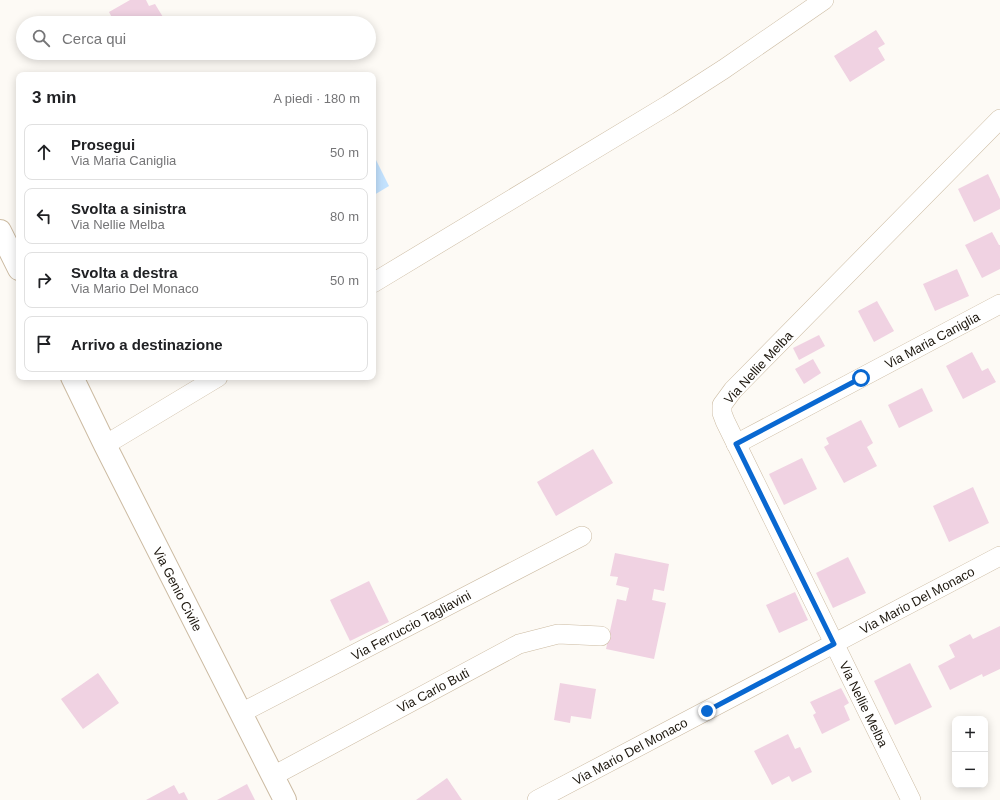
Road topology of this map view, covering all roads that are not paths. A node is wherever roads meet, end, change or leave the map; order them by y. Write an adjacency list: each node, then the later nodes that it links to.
1 (824, 0): 5 (street)
2 (1000, 119): 9 (street, Via Nellie Melba)
3 (0, 231): 4 (street)
4 (16, 263)
5 (376, 281)
6 (1000, 304): 9 (street, Via Maria Caniglia)
7 (73, 380): 10 (street, Via Genio Civile)
8 (213, 380): 10 (street)
9 (736, 444): 14 (street, Via Nellie Melba)
10 (105, 445): 15 (street, Via Genio Civile)
11 (582, 536): 15 (street, Via Ferruccio Tagliavini)
12 (1000, 556): 14 (street, Via Mario Del Monaco)
13 (601, 636): 16 (street, Via Carlo Buti)
14 (834, 644): 18 (street, Via Mario Del Monaco); 19 (street, Via Nellie Melba)
15 (241, 713): 16 (street, Via Genio Civile)
16 (273, 776): 17 (street, Via Genio Civile)
17 (285, 800)
18 (537, 800)
19 (911, 800)

